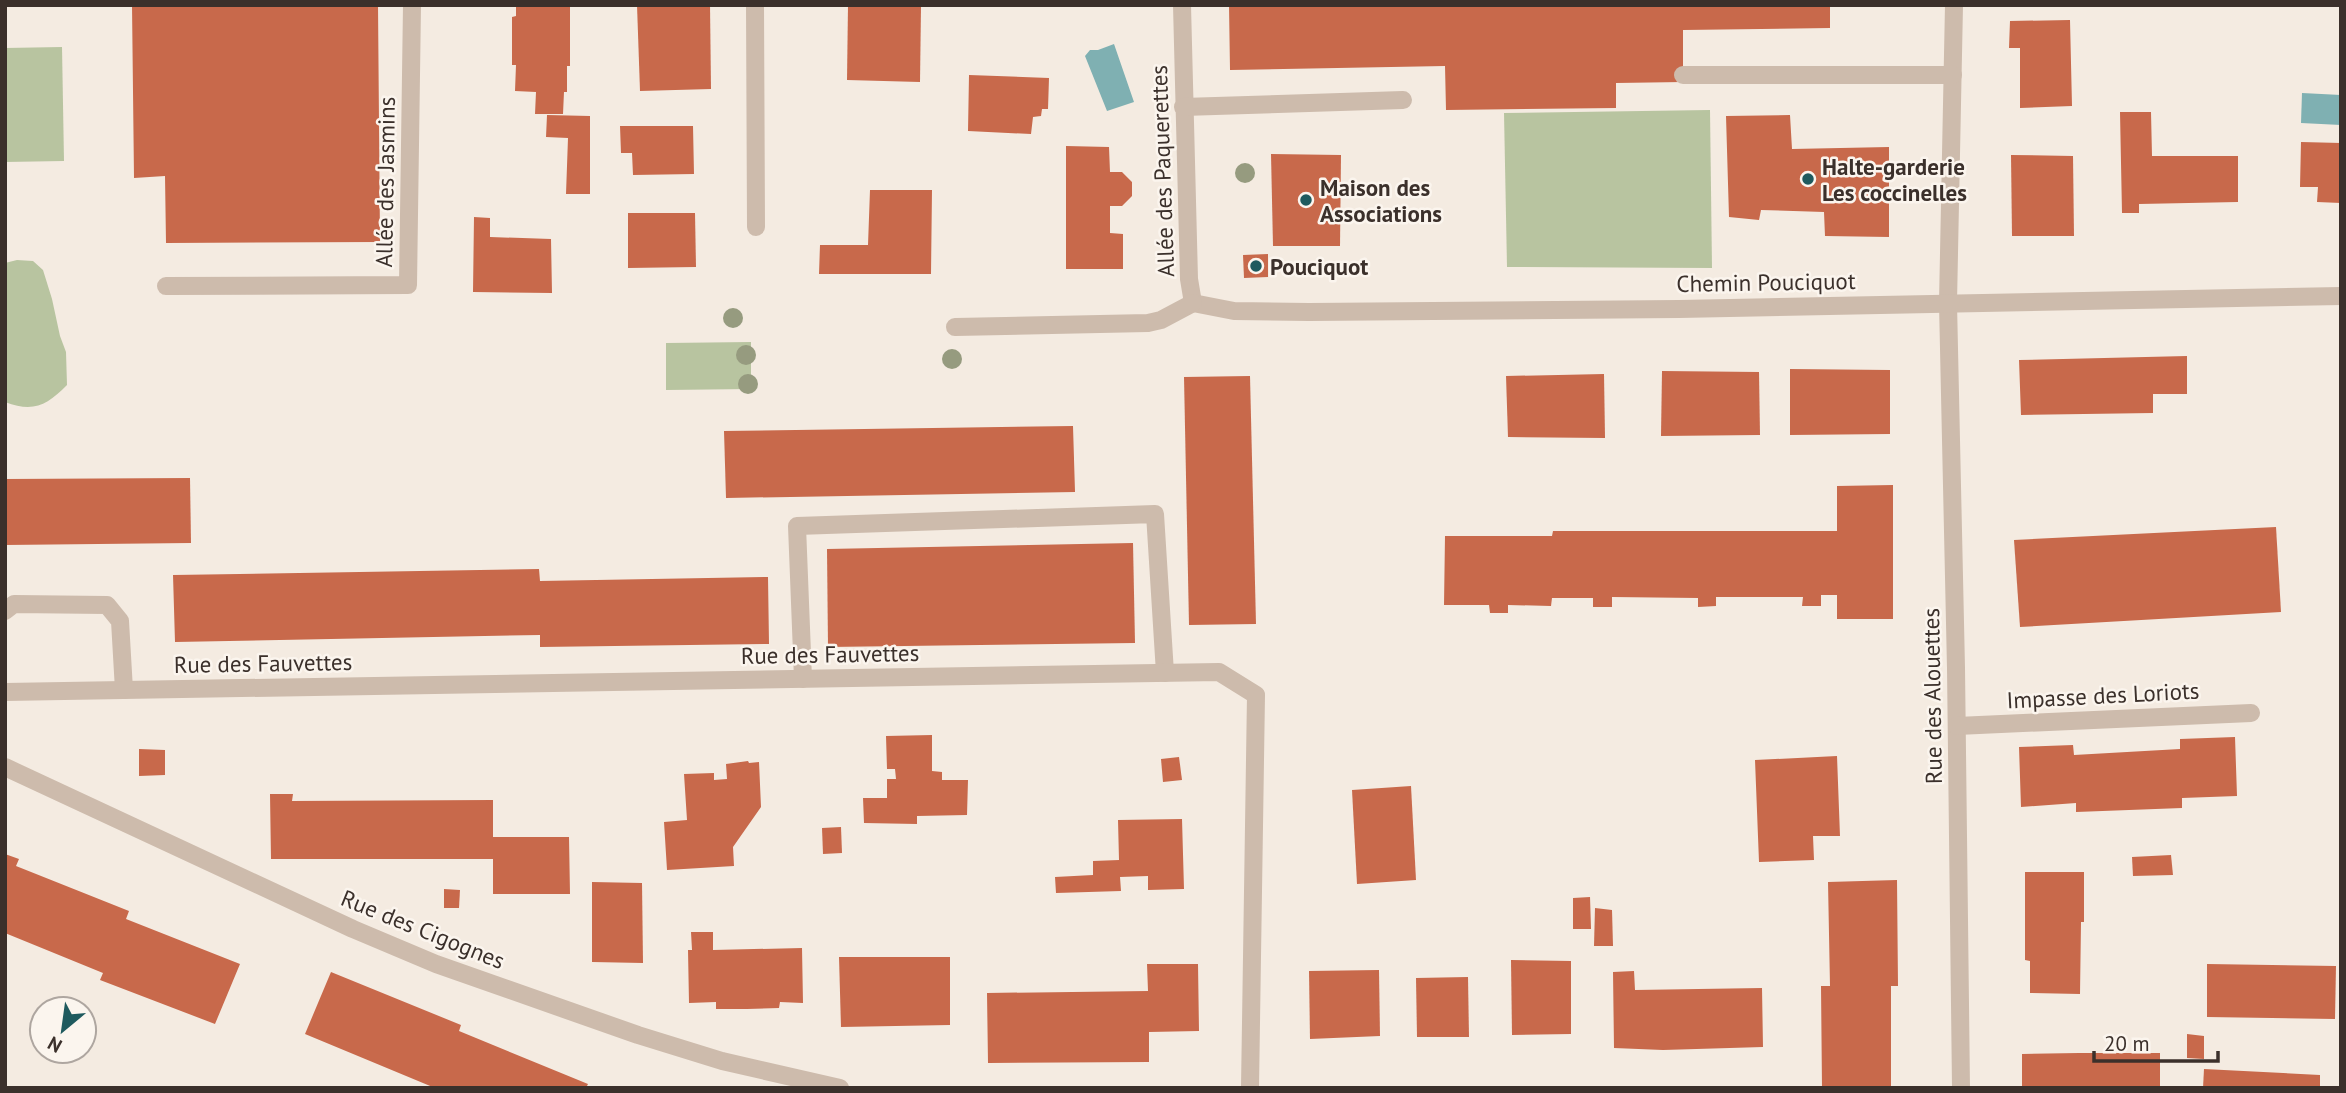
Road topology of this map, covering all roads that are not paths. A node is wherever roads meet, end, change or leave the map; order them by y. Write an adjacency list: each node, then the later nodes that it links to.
1 (412, 5): 10 (street, Allée des Jasmins)
2 (755, 5): 9 (street)
3 (1182, 5): 8 (street, Allée des Paquerettes)
4 (1954, 5): 6 (street, Rue des Alouettes)
5 (1683, 75): 6 (street)
6 (1953, 75): 13 (street, Rue des Alouettes)
7 (1403, 100): 8 (street)
8 (1183, 107): 12 (street, Allée des Paquerettes)
9 (756, 228)
10 (166, 285)
11 (2341, 296): 13 (street, Chemin Pouciquot)
12 (1194, 303): 13 (street, Chemin Pouciquot); 14 (street, Allée des Paquerettes)
13 (1948, 303): 21 (street, Rue des Alouettes)
14 (955, 327)
15 (5, 611): 18 (street)
16 (1165, 673): 17 (street, Rue des Fauvettes); 17 (street); 24 (street, Rue des Fauvettes)
17 (803, 679): 18 (street, Rue des Fauvettes)
18 (124, 690): 19 (street, Rue des Fauvettes)
19 (5, 692)
20 (2251, 713): 21 (street, Impasse des Loriots)
21 (1957, 726): 25 (street, Rue des Alouettes)
22 (5, 766): 23 (street, Rue des Cigognes)
23 (840, 1088)
24 (1250, 1088)
25 (1961, 1088)

